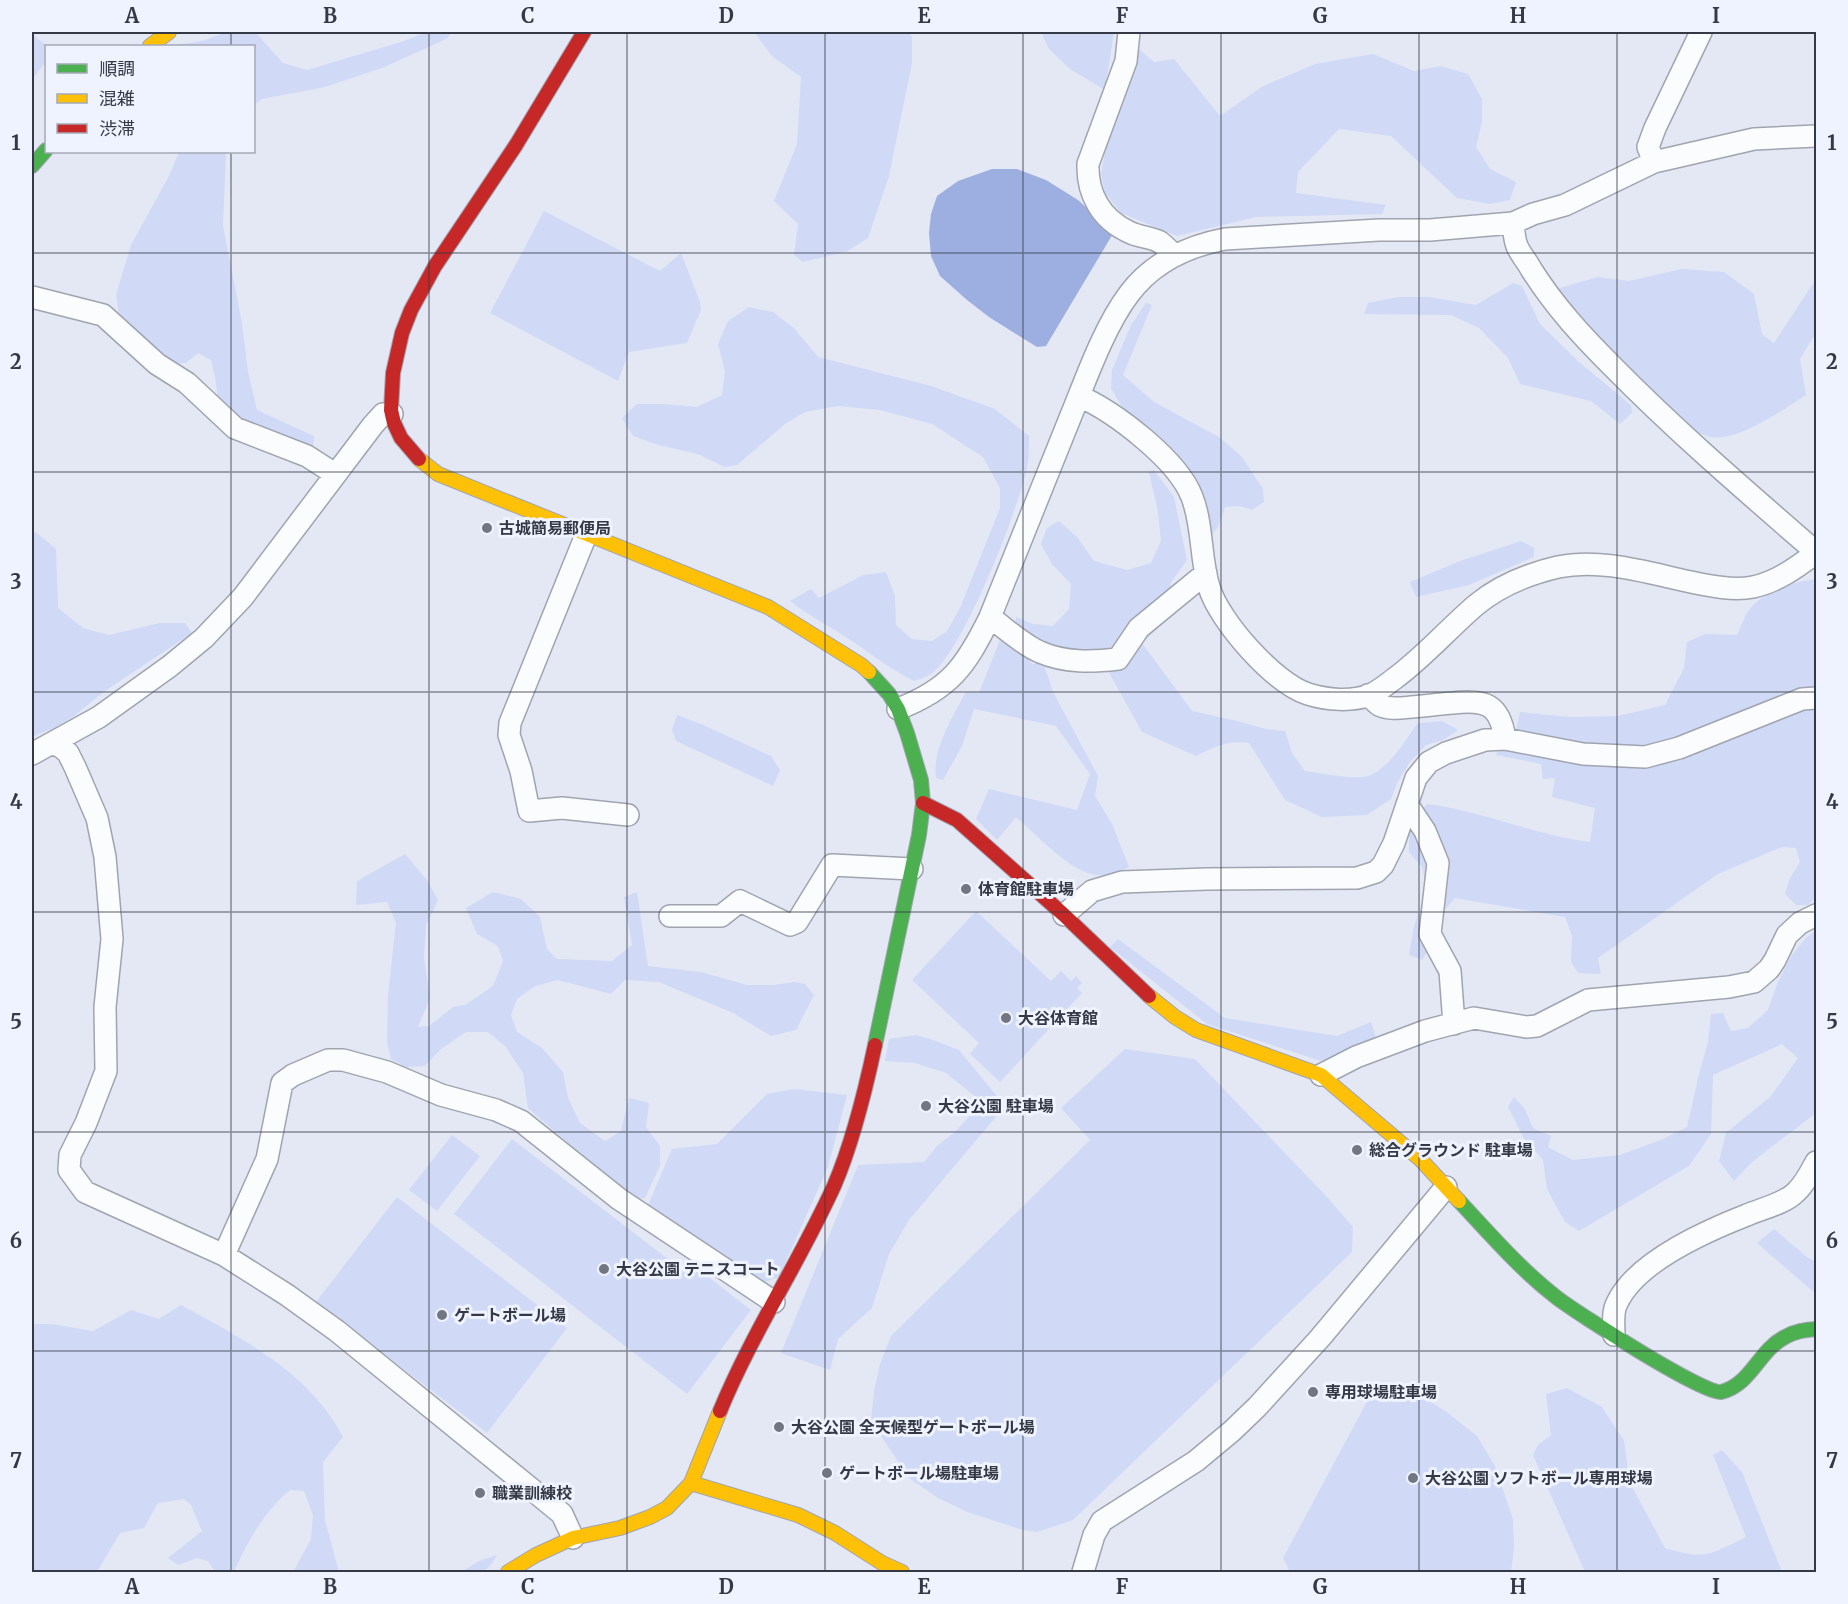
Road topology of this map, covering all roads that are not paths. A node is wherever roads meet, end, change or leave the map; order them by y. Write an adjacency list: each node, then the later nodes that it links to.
1 (169, 32): 5 (main road)
2 (584, 32): 14 (main road)
3 (1129, 32): 11 (street)
4 (1701, 32): 8 (street)
5 (151, 45)
6 (1816, 136): 8 (street)
7 (45, 151): 9 (main road)
8 (1654, 162): 10 (street)
9 (32, 166)
10 (1513, 223): 11 (street); 17 (street)
11 (1174, 255): 13 (street)
12 (32, 297): 15 (street)
13 (1079, 396): 18 (street); 19 (street)
14 (392, 414): 15 (street); 16 (main road)
15 (335, 474): 24 (street)
16 (586, 535): 22 (main road); 28 (street)
17 (1816, 553): 20 (street)
18 (1206, 573): 19 (street); 20 (street)
19 (990, 617): 22 (street)
20 (1368, 695): 23 (street)
21 (1816, 698): 23 (street)
22 (898, 709): 26 (main road)
23 (1504, 739): 27 (street)
24 (53, 744): 25 (street); 37 (street)
25 (32, 754)
26 (923, 803): 29 (main road); 30 (main road)
27 (1407, 804): 30 (street); 33 (street)
28 (628, 815)
29 (912, 869): 32 (street); 38 (main road)
30 (1064, 915): 34 (main road)
31 (1816, 915): 33 (street)
32 (670, 916)
33 (1454, 1023): 34 (street)
34 (1321, 1075): 36 (main road)
35 (1816, 1162): 40 (street)
36 (1446, 1187): 40 (main road); 45 (street)
37 (224, 1255): 38 (street); 42 (street)
38 (774, 1302): 41 (main road)
39 (1816, 1329): 40 (main road)
40 (1614, 1335)
41 (691, 1483): 42 (main road); 44 (main road)
42 (573, 1538): 43 (main road)
43 (508, 1572)
44 (902, 1572)
45 (1083, 1572)

